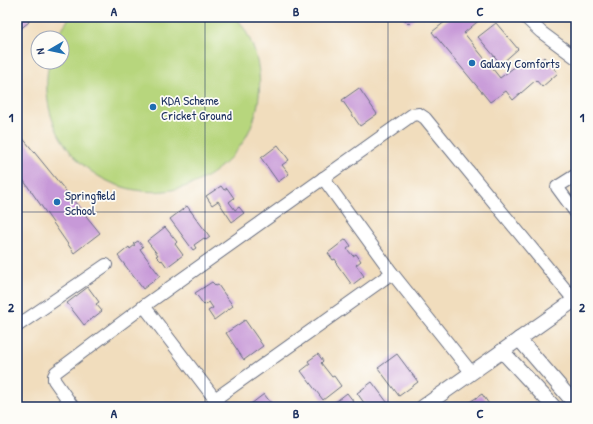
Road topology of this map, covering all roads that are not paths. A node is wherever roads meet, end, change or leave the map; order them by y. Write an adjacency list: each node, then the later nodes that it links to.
1 (525, 17): 2 (street)
2 (576, 58)
3 (576, 175): 5 (street)
4 (323, 178): 7 (street); 8 (street); 9 (street)
5 (576, 212)
6 (106, 265): 10 (street)
7 (392, 273): 13 (street); 14 (street)
8 (575, 299): 11 (street)
9 (144, 306): 14 (street); 16 (street)
10 (17, 326)
11 (519, 339): 12 (street); 15 (street)
12 (502, 351): 13 (street); 18 (street)
13 (471, 372): 17 (street)
14 (218, 403)
15 (576, 405)
16 (73, 407)
17 (423, 407)
18 (554, 407)

